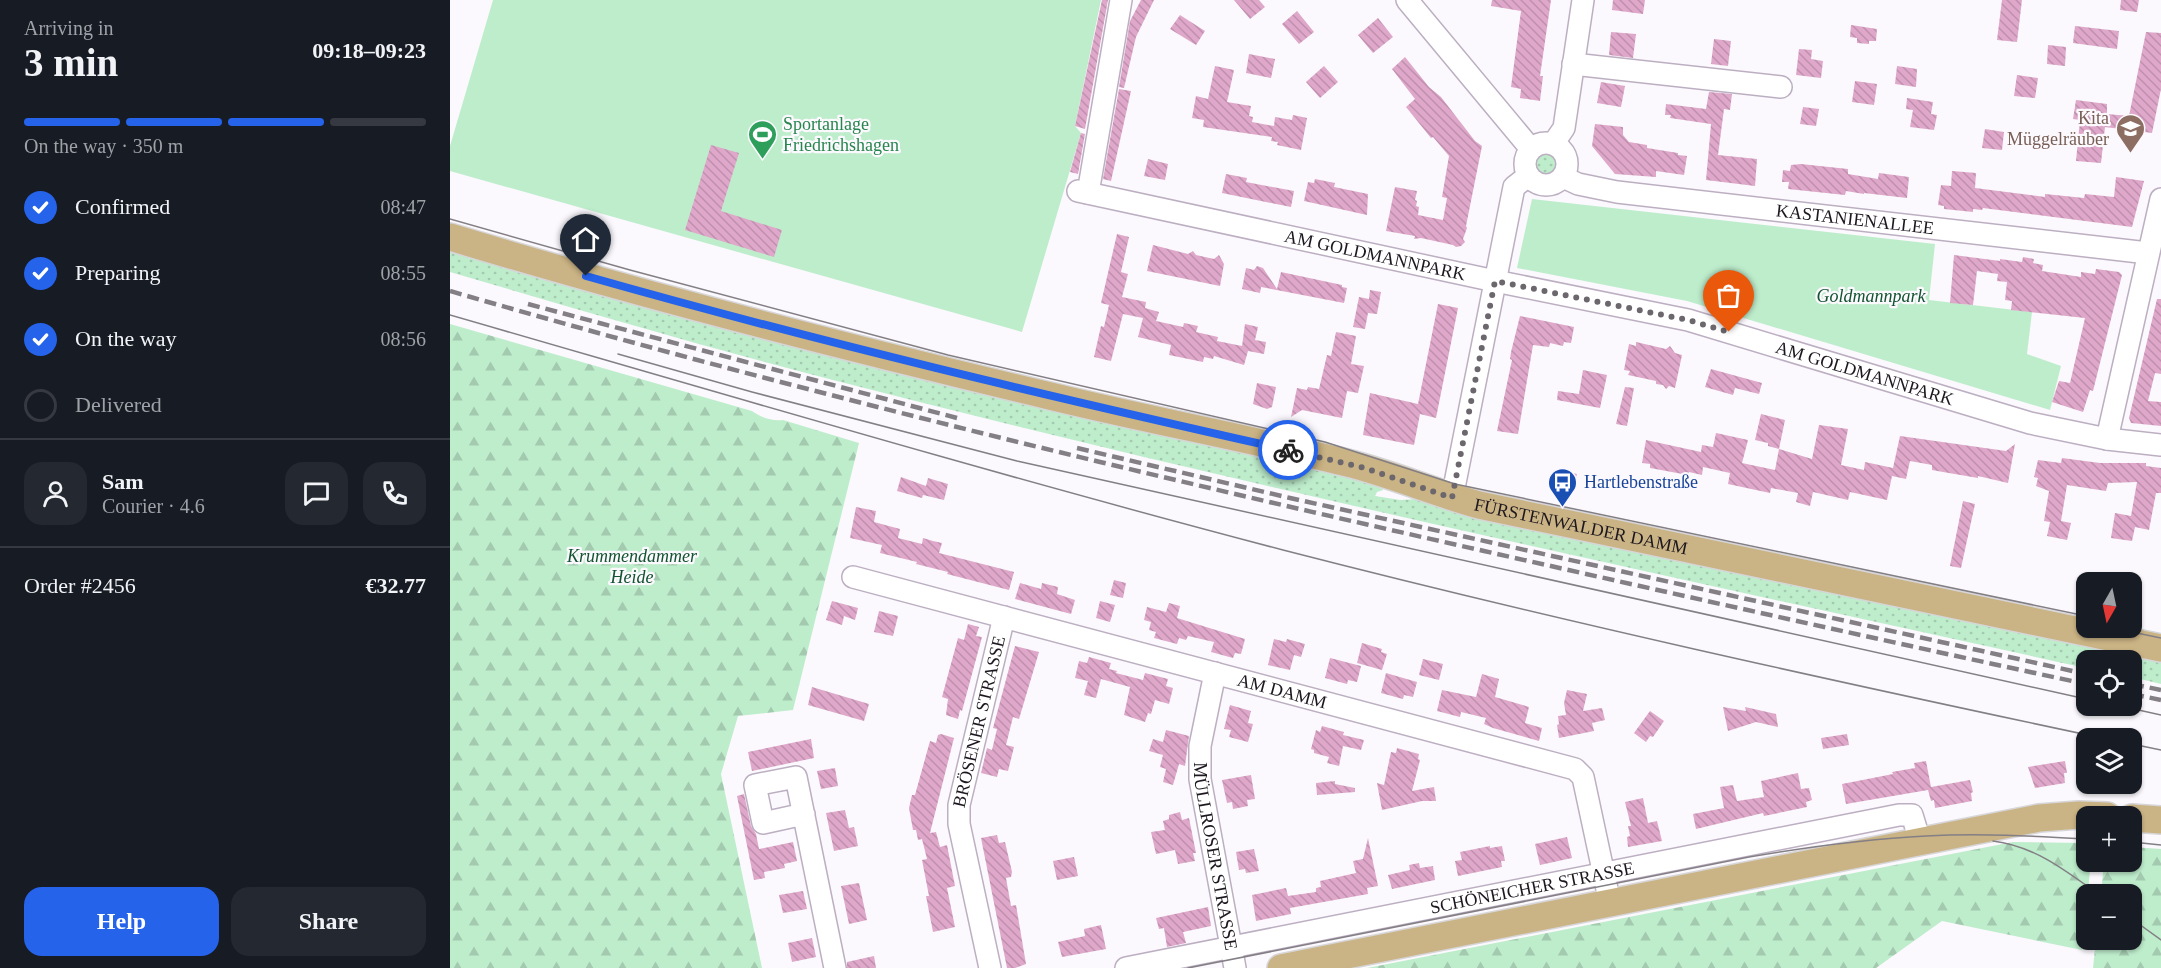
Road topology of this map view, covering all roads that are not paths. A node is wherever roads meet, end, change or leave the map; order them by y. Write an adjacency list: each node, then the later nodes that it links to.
1 (1121, 0): 13 (street, AM GOLDMANNPARK)
2 (1407, 0): 7 (street)
3 (1583, 0): 4 (street)
4 (1566, 61): 5 (street); 6 (street)
5 (1781, 87)
6 (1553, 144): 7 (street); 9 (street)
7 (1531, 149): 8 (street)
8 (1528, 176): 9 (street); 13 (street)
9 (1563, 177): 12 (street, KASTANIENALLEE)
10 (2161, 198): 12 (street)
11 (450, 237): 16 (main road, FÜRSTENWALDER DAMM)
12 (2148, 253): 14 (street)
13 (1495, 281): 14 (street, AM GOLDMANNPARK); 16 (street)
14 (2107, 439): 15 (street, AM GOLDMANNPARK)
15 (2161, 445)
16 (1452, 498): 19 (main road, FÜRSTENWALDER DAMM)
17 (853, 577): 18 (street, AM DAMM)
18 (1004, 616): 20 (street, AM DAMM); 30 (street, BRÖSENER STRASSE)
19 (2161, 648)
20 (1215, 674): 26 (street, AM DAMM); 28 (street, MÜLLROSER STRASSE)
21 (804, 814): 21 (street); 29 (street)
22 (2076, 814): 25 (main road, SCHÖNEICHER STRASSE)
23 (2142, 819): 24 (main road)
24 (2161, 820)
25 (1920, 841): 26 (street, SCHÖNEICHER STRASSE); 27 (main road, SCHÖNEICHER STRASSE)
26 (1603, 874): 27 (street, AM DAMM); 28 (street, SCHÖNEICHER STRASSE)
27 (1610, 903): 32 (main road, SCHÖNEICHER STRASSE)
28 (1233, 958): 31 (street, SCHÖNEICHER STRASSE)
29 (835, 968)
30 (990, 968)
31 (1126, 968)
32 (1281, 968)

